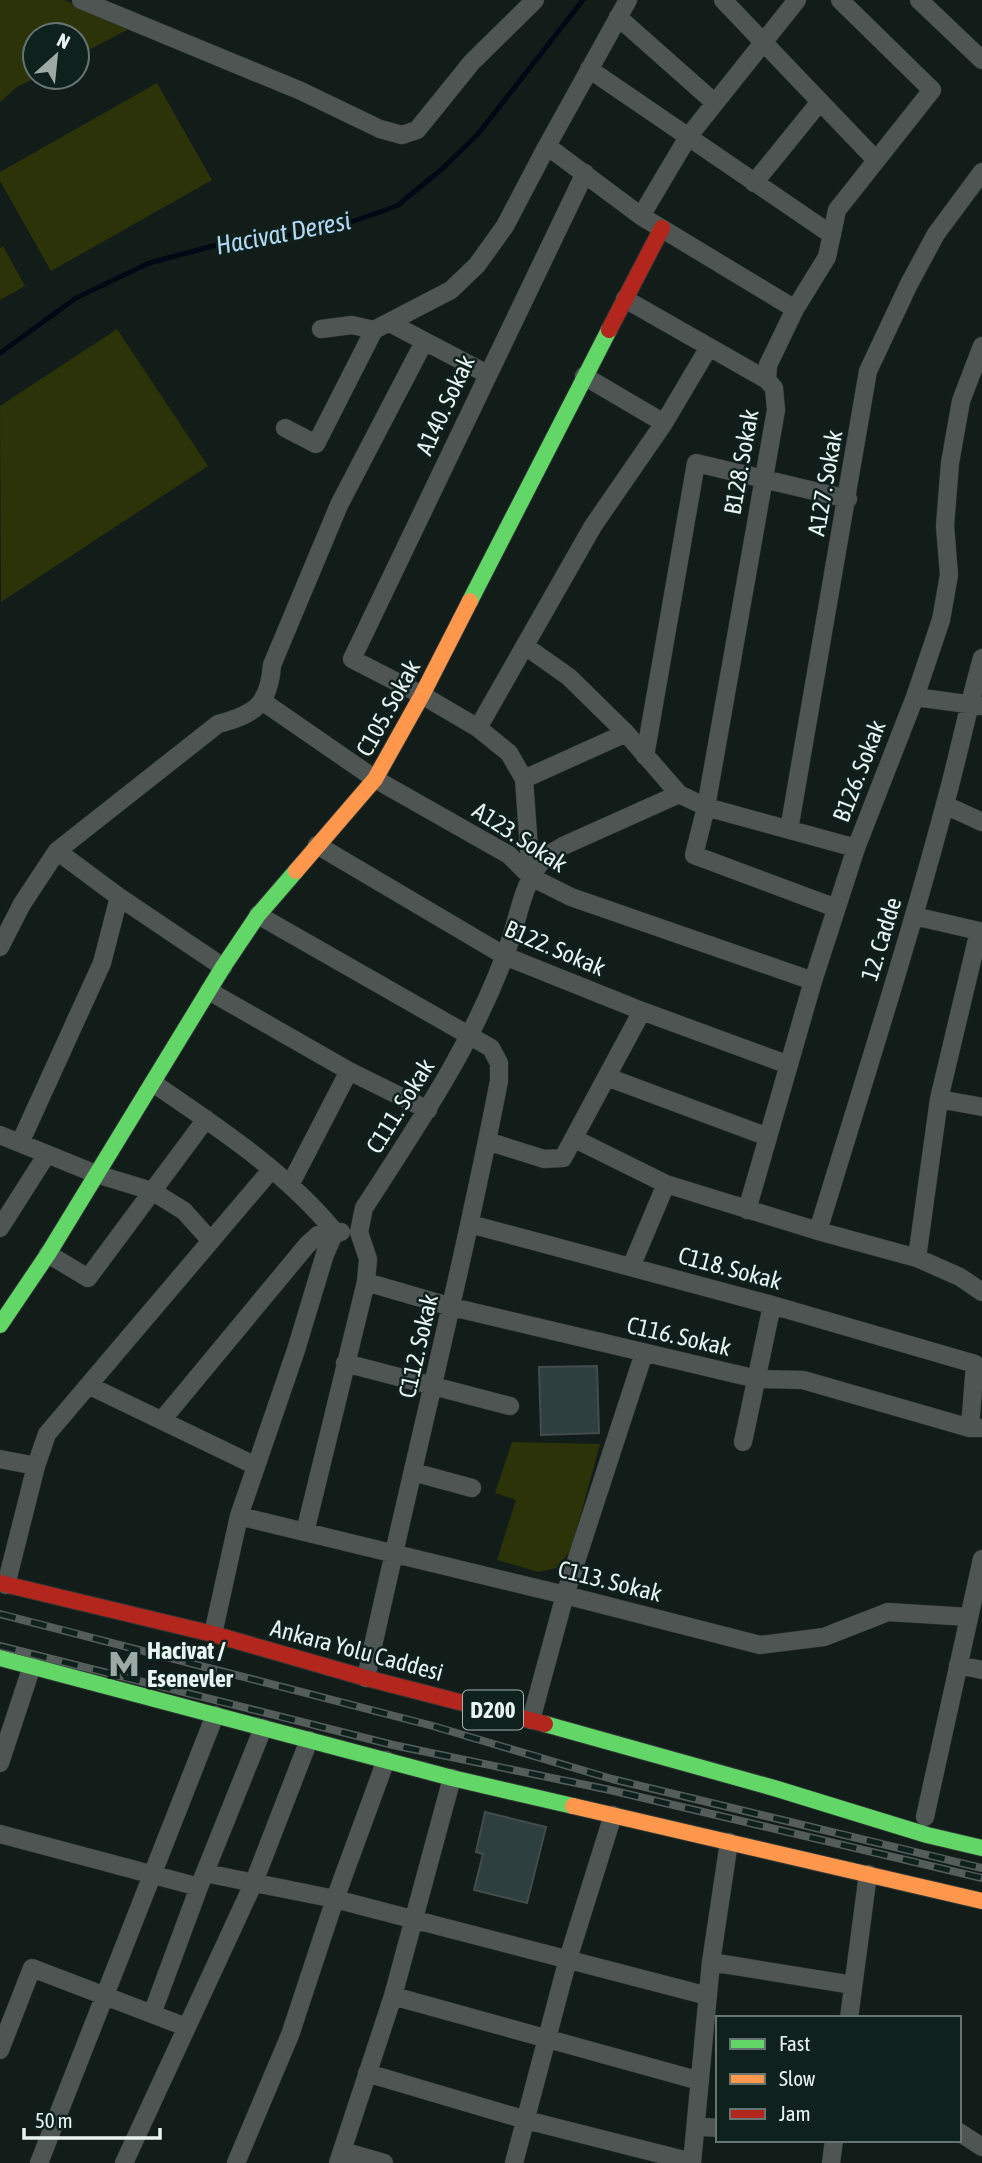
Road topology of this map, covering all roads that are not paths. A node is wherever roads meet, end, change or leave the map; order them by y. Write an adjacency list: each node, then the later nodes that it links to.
1 (81, 0): 2 (street)
2 (535, 0)
3 (628, 0): 8 (street)
4 (723, 0): 9 (street)
5 (797, 0): 9 (street)
6 (840, 0): 16 (street, B128. Sokak)
7 (919, 0): 10 (street)
8 (618, 17): 11 (street); 12 (street)
9 (763, 40): 12 (street); 13 (street)
10 (982, 60)
11 (589, 69): 14 (street); 15 (street)
12 (715, 103): 14 (street)
13 (819, 103): 16 (street); 19 (street)
14 (688, 138): 19 (street); 20 (street)
15 (547, 146): 17 (street); 25 (street)
16 (875, 159): 22 (street, B128. Sokak)
17 (585, 173): 20 (street); 30 (street, A140. Sokak)
18 (981, 176): 36 (street, A127. Sokak)
19 (754, 183): 22 (street)
20 (641, 216): 21 (street)
21 (662, 228): 23 (main road, C105. Sokak); 24 (street)
22 (832, 235): 24 (street, B128. Sokak)
23 (625, 299): 29 (street); 31 (main road, C105. Sokak)
24 (795, 309): 32 (street, B128. Sokak)
25 (382, 326): 26 (street); 27 (street); 34 (street)
26 (321, 329)
27 (424, 342): 30 (street); 41 (street)
28 (982, 346): 40 (street, B126. Sokak)
29 (709, 347): 32 (street); 33 (street)
30 (487, 374): 39 (street, A140. Sokak)
31 (584, 376): 33 (street); 39 (main road, C105. Sokak)
32 (767, 380): 35 (street, B128. Sokak)
33 (664, 423): 37 (street)
34 (285, 428)
35 (763, 480): 36 (street); 45 (street); 50 (street, B128. Sokak)
36 (848, 499): 52 (street, A127. Sokak)
37 (526, 646): 43 (street); 44 (street)
38 (982, 658): 42 (street, 12. Cadde)
39 (422, 695): 43 (street); 46 (main road, C105. Sokak)
40 (915, 697): 42 (street); 54 (street, B126. Sokak)
41 (262, 701): 46 (street, A123. Sokak); 55 (street)
42 (975, 704): 49 (street, 12. Cadde)
43 (478, 728): 47 (street)
44 (626, 733): 45 (street); 47 (street)
45 (645, 756): 48 (street)
46 (375, 779): 53 (main road, C105. Sokak); 56 (street, A123. Sokak)
47 (524, 779): 56 (street)
48 (679, 794): 50 (street); 56 (street, C111. Sokak)
49 (945, 804): 51 (street); 60 (street, 12. Cadde)
50 (706, 807): 52 (street); 58 (street, B128. Sokak)
51 (982, 822)
52 (789, 830): 54 (street)
53 (317, 845): 59 (main road, C105. Sokak); 63 (street, B122. Sokak)
54 (856, 848): 58 (street, B126. Sokak)
55 (57, 851): 57 (street); 61 (street)
56 (531, 877): 63 (street, C111. Sokak); 65 (street, A123. Sokak)
57 (119, 897): 64 (street); 81 (street)
58 (836, 908): 65 (street, B126. Sokak)
59 (258, 915): 64 (main road, C105. Sokak); 68 (street, C112. Sokak)
60 (914, 916): 62 (street); 91 (street, 12. Cadde)
61 (0, 947)
62 (978, 953): 73 (street)
63 (505, 956): 67 (street, B122. Sokak); 68 (street, C111. Sokak)
64 (223, 967): 66 (main road, C105. Sokak)
65 (813, 981): 69 (street, B126. Sokak)
66 (209, 991): 70 (street); 72 (main road, C105. Sokak)
67 (642, 1011): 69 (street, B122. Sokak); 71 (street)
68 (470, 1036): 75 (street, C111. Sokak); 80 (street, C112. Sokak)
69 (789, 1065): 78 (street, B126. Sokak)
70 (349, 1071): 75 (street); 86 (street)
71 (607, 1077): 78 (street); 79 (street)
72 (153, 1083): 76 (street); 84 (main road, C105. Sokak)
73 (939, 1099): 74 (street); 96 (street)
74 (982, 1107)
75 (428, 1110): 93 (street, C111. Sokak)
76 (206, 1119): 83 (street); 87 (street)
77 (0, 1135): 81 (street)
78 (768, 1138): 88 (street, B126. Sokak)
79 (575, 1139): 80 (street); 85 (street)
80 (487, 1140): 89 (street, C112. Sokak)
81 (20, 1143): 82 (street)
82 (47, 1154): 84 (street); 90 (street)
83 (271, 1170): 86 (street); 94 (street)
84 (96, 1174): 87 (street); 95 (main road, C105. Sokak)
85 (666, 1184): 88 (street); 97 (street)
86 (290, 1185): 92 (street)
87 (152, 1191): 94 (street); 95 (street)
88 (747, 1210): 91 (street)
89 (470, 1224): 97 (street, C118. Sokak); 101 (street, C112. Sokak)
90 (0, 1228)
91 (818, 1231): 96 (street)
92 (335, 1232): 93 (street); 109 (street); 114 (street)
93 (359, 1232): 98 (street)
94 (211, 1241): 106 (street)
95 (48, 1254): 102 (main road, C105. Sokak)
96 (917, 1258): 99 (street)
97 (631, 1267): 100 (street, C118. Sokak)
98 (366, 1282): 101 (street, C116. Sokak); 104 (street)
99 (982, 1292)
100 (772, 1305): 105 (street); 110 (street, C118. Sokak)
101 (452, 1307): 103 (street, C116. Sokak); 107 (street, C112. Sokak)
102 (0, 1325)
103 (644, 1353): 105 (street, C116. Sokak); 122 (street)
104 (345, 1363): 107 (street); 118 (street)
105 (757, 1379): 110 (street, C116. Sokak); 111 (street)
106 (90, 1386): 109 (street); 113 (street)
107 (433, 1388): 108 (street); 115 (street, C112. Sokak)
108 (510, 1406)
109 (162, 1420): 114 (street)
110 (976, 1428)
111 (743, 1441)
112 (0, 1459): 113 (street)
113 (36, 1466): 121 (street)
114 (256, 1466): 117 (street)
115 (413, 1472): 116 (street); 119 (street, C112. Sokak)
116 (472, 1488)
117 (239, 1516): 118 (street, C113. Sokak); 124 (street)
118 (305, 1532): 119 (street, C113. Sokak)
119 (393, 1553): 122 (street, C113. Sokak); 129 (street, C112. Sokak)
120 (982, 1559): 123 (street)
121 (3, 1584): 124 (main road, Ankara Yolu Caddesi / D200)
122 (565, 1595): 123 (street, C113. Sokak); 131 (street)
123 (975, 1605): 126 (street)
124 (213, 1634): 129 (main road, Ankara Yolu Caddesi / D200)
125 (0, 1658): 127 (main road)
126 (958, 1665): 128 (street); 139 (street)
127 (32, 1666): 130 (main road); 135 (street)
128 (982, 1670)
129 (366, 1678): 131 (main road, Ankara Yolu Caddesi / D200)
130 (215, 1715): 132 (main road); 143 (street)
131 (531, 1720): 137 (main road, Ankara Yolu Caddesi / D200)
132 (263, 1728): 133 (main road); 145 (street)
133 (309, 1740): 134 (main road); 146 (street)
134 (386, 1760): 136 (main road); 147 (street)
135 (0, 1763)
136 (452, 1778): 138 (main road); 149 (street)
137 (774, 1788): 139 (main road); 142 (main road, Ankara Yolu Caddesi / D200)
138 (613, 1815): 141 (main road); 150 (street)
139 (930, 1818)
140 (0, 1834): 143 (street)
141 (729, 1842): 144 (main road); 151 (street)
142 (982, 1849)
143 (152, 1874): 145 (street); 153 (street)
144 (868, 1874): 148 (main road); 152 (street)
145 (202, 1880): 146 (street); 156 (street)
146 (254, 1882): 147 (street); 158 (street)
147 (335, 1899): 149 (street); 174 (street)
148 (982, 1901)
149 (415, 1919): 150 (street); 154 (street)
150 (568, 1959): 155 (street); 159 (street)
151 (712, 1962): 152 (street); 155 (street)
152 (853, 1985): 157 (street)
153 (106, 1995): 156 (street); 160 (street); 172 (street)
154 (393, 1996): 159 (street); 162 (street)
155 (708, 1996): 161 (street)
156 (152, 2014): 158 (street)
157 (849, 2016)
158 (186, 2027): 173 (street)
159 (547, 2039): 163 (street); 164 (street)
160 (0, 2050)
161 (710, 2050): 163 (street)
162 (367, 2073): 164 (street); 170 (street)
163 (700, 2081): 165 (street)
164 (526, 2120): 171 (street); 176 (street)
165 (696, 2126): 166 (street); 171 (street)
166 (716, 2129)
167 (961, 2133): 169 (street)
168 (829, 2142): 177 (street)
169 (982, 2147)
170 (340, 2157): 175 (street)
171 (692, 2162)
172 (39, 2163)
173 (124, 2163)
174 (236, 2163)
175 (384, 2163)
176 (514, 2163)
177 (831, 2163)

